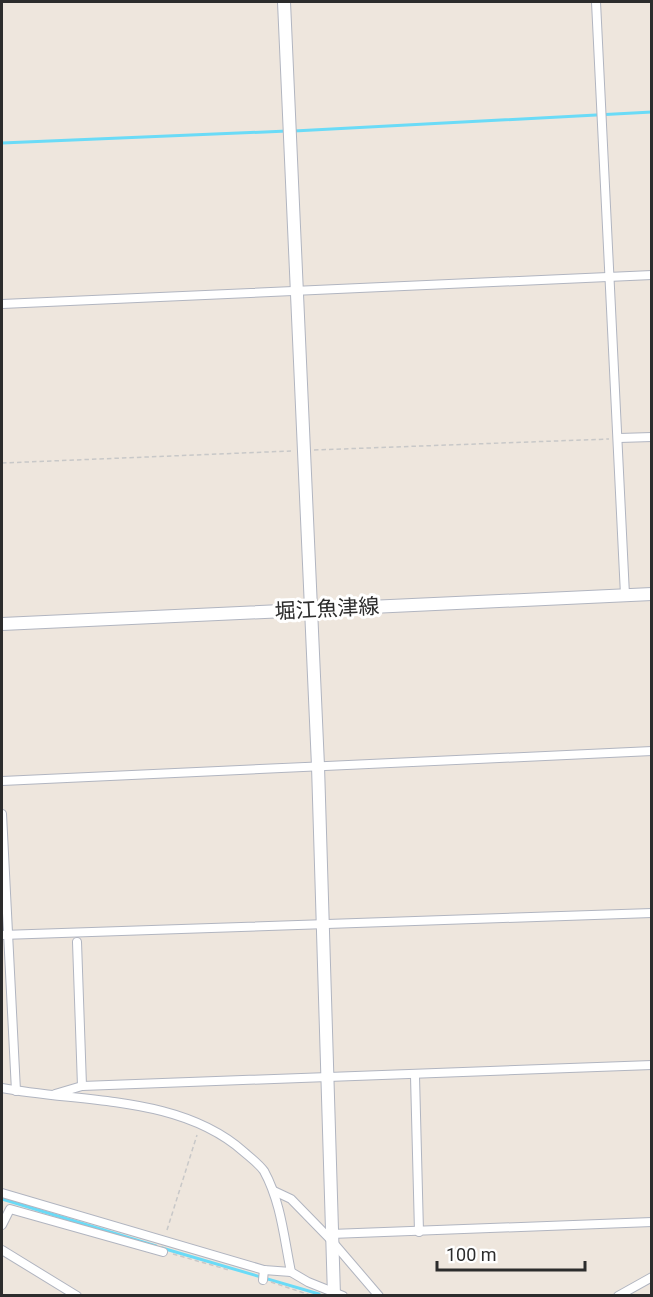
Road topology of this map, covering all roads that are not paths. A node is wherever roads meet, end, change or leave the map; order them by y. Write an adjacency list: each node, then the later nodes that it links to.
1 (284, 2): 5 (street)
2 (596, 2): 4 (street)
3 (651, 275): 4 (street)
4 (611, 278): 5 (street); 8 (street)
5 (296, 290): 6 (street); 11 (street)
6 (2, 304)
7 (651, 437): 8 (street)
8 (619, 438): 10 (street)
9 (651, 594): 10 (street, 堀江魚津線)
10 (625, 595): 11 (street, 堀江魚津線)
11 (311, 610): 12 (street, 堀江魚津線); 14 (street)
12 (2, 624)
13 (651, 751): 14 (street)
14 (318, 766): 15 (street); 18 (street)
15 (2, 781)
16 (2, 814): 19 (street)
17 (651, 913): 18 (street)
18 (324, 922): 19 (street); 23 (street)
19 (5, 935): 26 (street)
20 (77, 942): 24 (street)
21 (651, 1065): 22 (street)
22 (415, 1076): 23 (street); 32 (street)
23 (329, 1077): 24 (street); 33 (street)
24 (82, 1086): 27 (street)
25 (2, 1088): 26 (street)
26 (16, 1091): 27 (street)
27 (55, 1094): 28 (street)
28 (274, 1191): 33 (street); 36 (street)
29 (2, 1193): 36 (street)
30 (651, 1222): 32 (street)
31 (2, 1225): 35 (street)
32 (419, 1233): 33 (street)
33 (331, 1237): 38 (street); 40 (street)
34 (2, 1251): 39 (street)
35 (163, 1252)
36 (291, 1272): 38 (street)
37 (651, 1277): 41 (street)
38 (337, 1295)
39 (77, 1296)
40 (378, 1296)
41 (618, 1296)

